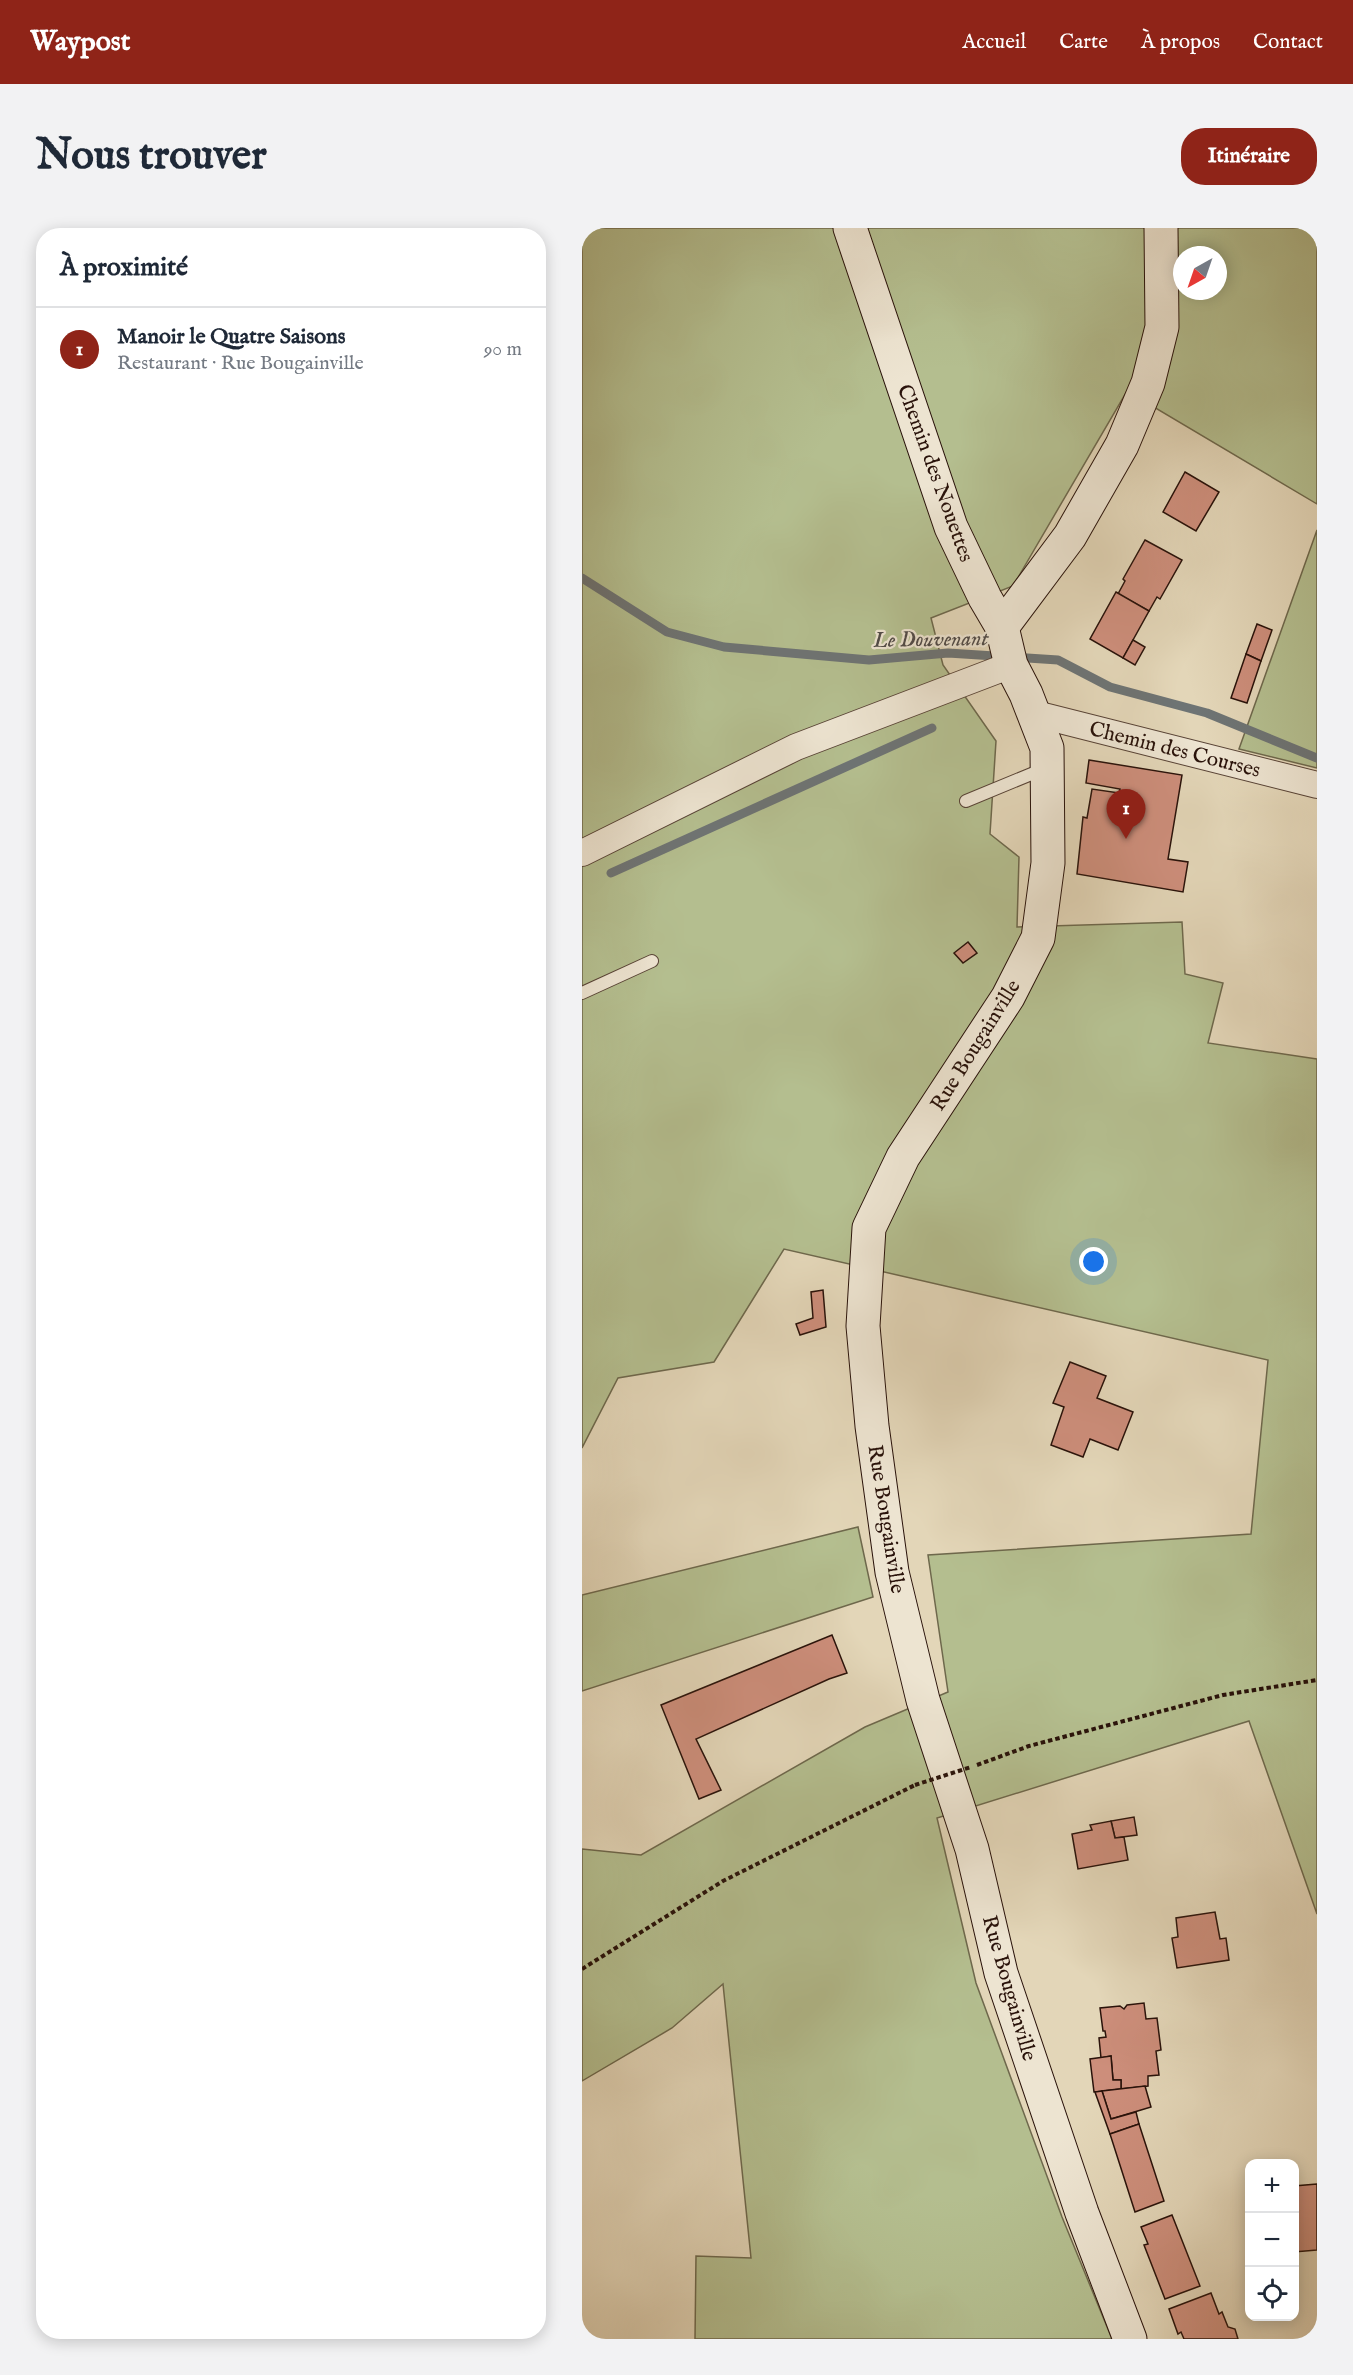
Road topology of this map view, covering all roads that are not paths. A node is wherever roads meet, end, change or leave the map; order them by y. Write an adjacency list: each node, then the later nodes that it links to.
1 (849, 228): 3 (street, Chemin des Nouettes)
2 (1161, 228): 3 (street)
3 (1002, 627): 4 (street, Chemin des Nouettes)
4 (1011, 665): 5 (street, Chemin des Nouettes); 9 (street)
5 (1032, 713): 6 (street, Rue Bougainville); 7 (street, Chemin des Courses)
6 (1047, 768): 8 (lane); 12 (street, Rue Bougainville)
7 (1317, 785)
8 (966, 801)
9 (582, 853)
10 (652, 961): 11 (lane)
11 (582, 993)
12 (1130, 2334)

